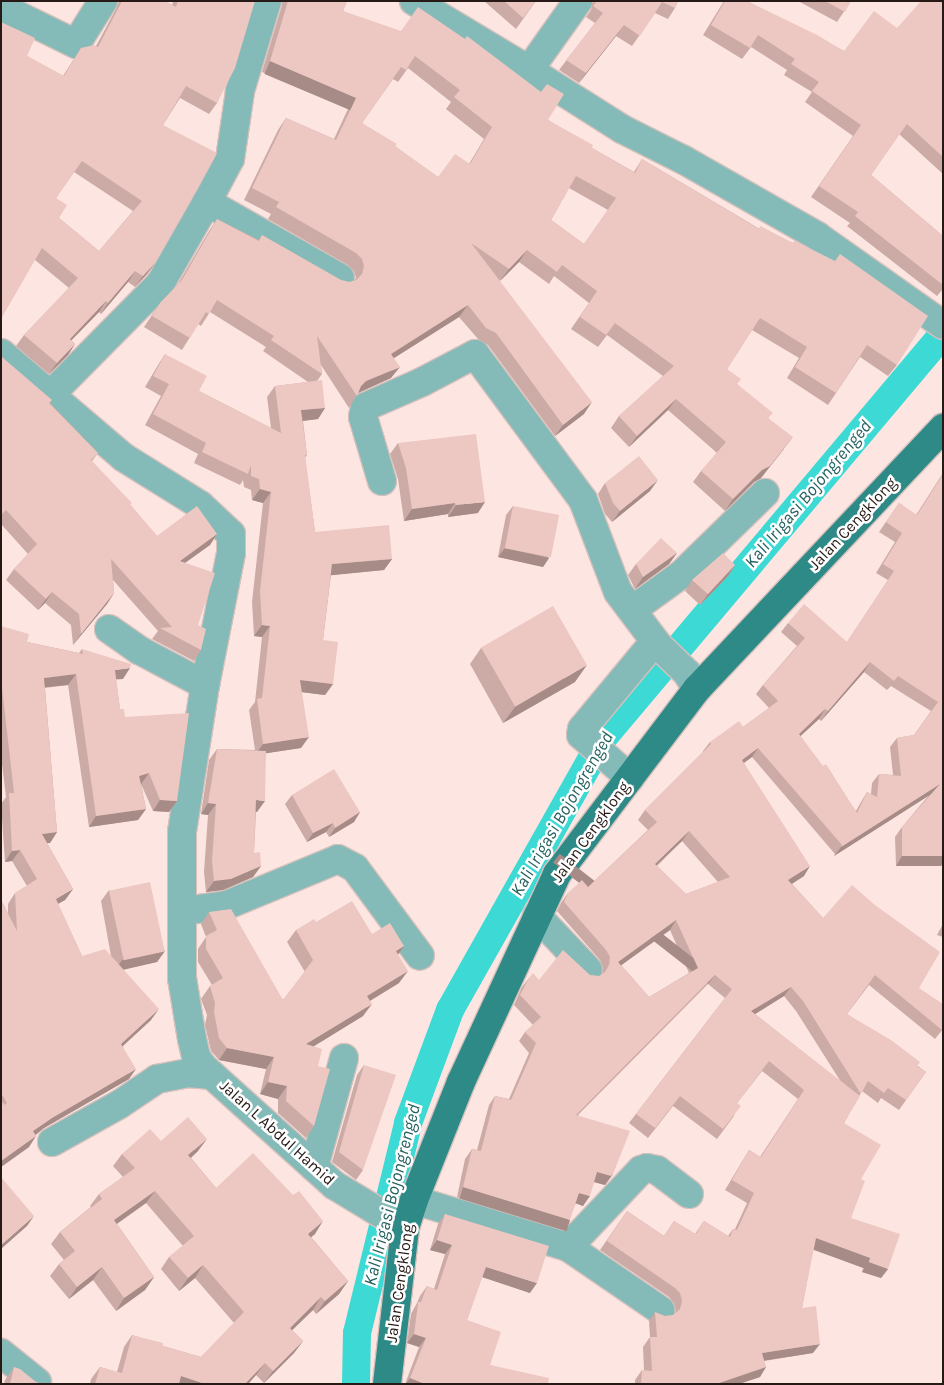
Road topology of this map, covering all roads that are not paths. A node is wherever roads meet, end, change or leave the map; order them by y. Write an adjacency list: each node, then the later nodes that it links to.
1 (103, 1): 5 (street)
2 (267, 1): 7 (street)
3 (414, 1): 6 (street)
4 (578, 1): 6 (street)
5 (1, 9)
6 (529, 70): 9 (street)
7 (208, 202): 8 (street); 11 (street)
8 (340, 278)
9 (937, 320)
10 (1, 353): 11 (street)
11 (50, 395): 19 (street, Jalan L Abdul Hamid)
12 (943, 428): 18 (main road, Jalan Cengklong)
13 (382, 481): 15 (street)
14 (765, 493): 15 (street)
15 (632, 610): 17 (street)
16 (109, 629): 19 (street)
17 (657, 643): 18 (street); 20 (street)
18 (692, 681): 20 (main road, Jalan Cengklong)
19 (205, 685): 21 (street, Jalan L Abdul Hamid)
20 (622, 771): 22 (main road, Jalan Cengklong)
21 (183, 911): 23 (street); 26 (street, Jalan L Abdul Hamid)
22 (537, 916): 24 (street); 30 (main road, Jalan Cengklong)
23 (420, 956)
24 (588, 970)
25 (344, 1058): 28 (street)
26 (212, 1075): 27 (street); 28 (street, Jalan L Abdul Hamid)
27 (52, 1142)
28 (314, 1167): 31 (street, Jalan L Abdul Hamid)
29 (689, 1194): 32 (street)
30 (414, 1200): 31 (main road, Jalan Cengklong); 32 (street)
31 (398, 1223): 36 (main road, Jalan Cengklong)
32 (568, 1247): 33 (street)
33 (660, 1310)
34 (1, 1353): 35 (street)
35 (37, 1382)
36 (387, 1384)

